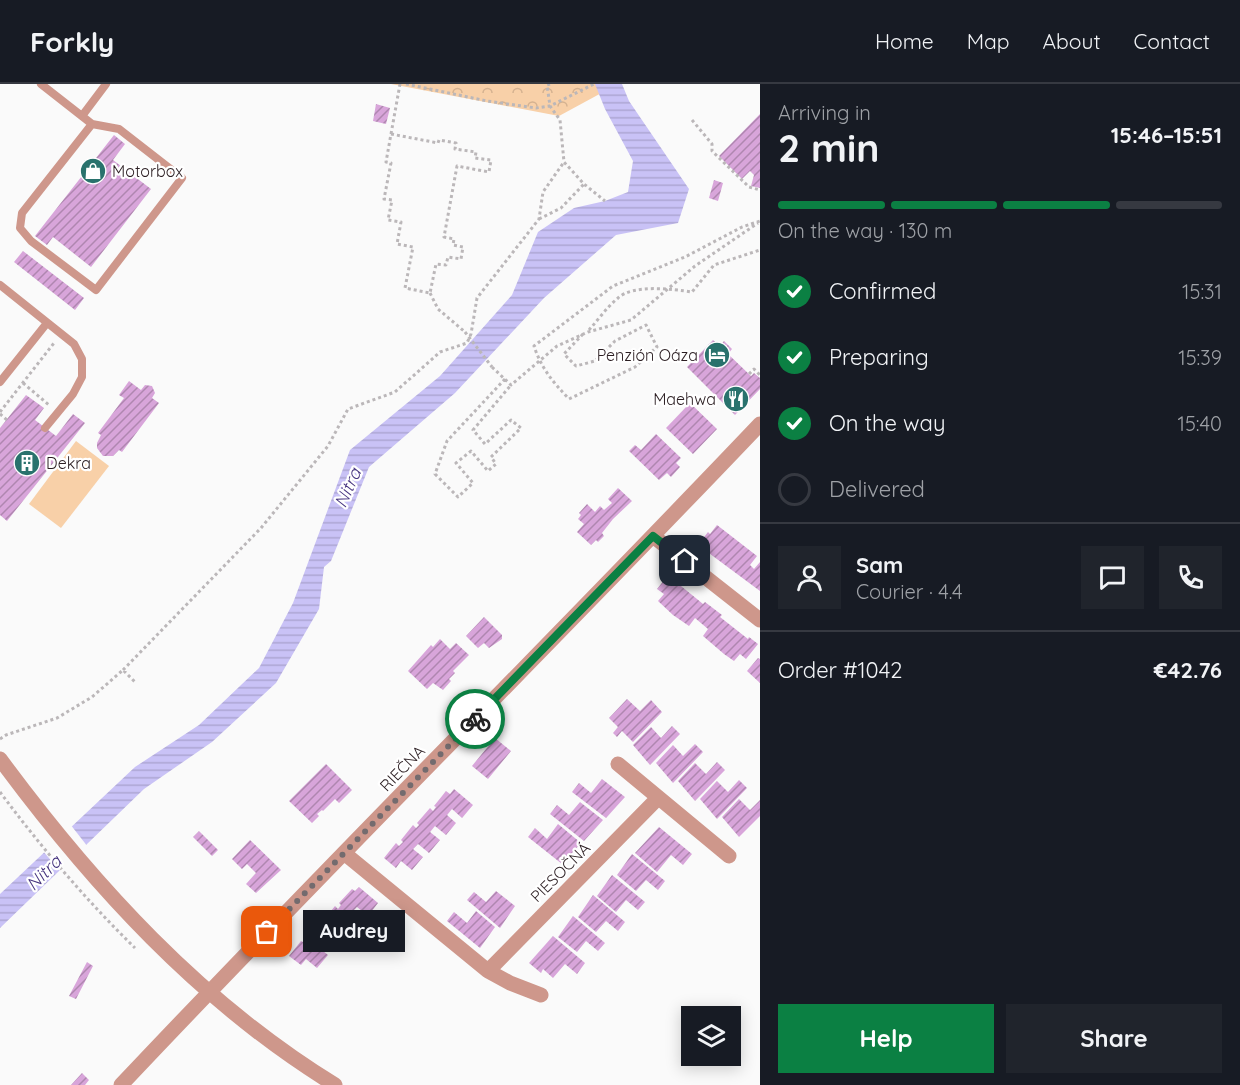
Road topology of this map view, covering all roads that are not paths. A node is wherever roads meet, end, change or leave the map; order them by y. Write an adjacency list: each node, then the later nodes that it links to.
1 (40, 84): 3 (lane)
2 (106, 84): 3 (lane)
3 (82, 116): 4 (lane)
4 (92, 124): 4 (lane)
5 (0, 285): 6 (lane)
6 (47, 323): 7 (lane); 9 (lane)
7 (0, 382)
8 (760, 424): 10 (street, RIEČNA)
9 (45, 428)
10 (653, 536): 11 (street); 15 (street, RIEČNA)
11 (760, 620)
12 (0, 759): 18 (street)
13 (618, 764): 14 (street)
14 (658, 798): 16 (street); 17 (street, PIESOČNÁ)
15 (344, 853): 17 (street); 18 (street, RIEČNA)
16 (729, 856)
17 (488, 971): 19 (street)
18 (209, 991): 20 (street, RIEČNA); 21 (street)
19 (541, 995)
20 (122, 1085)
21 (336, 1085)

